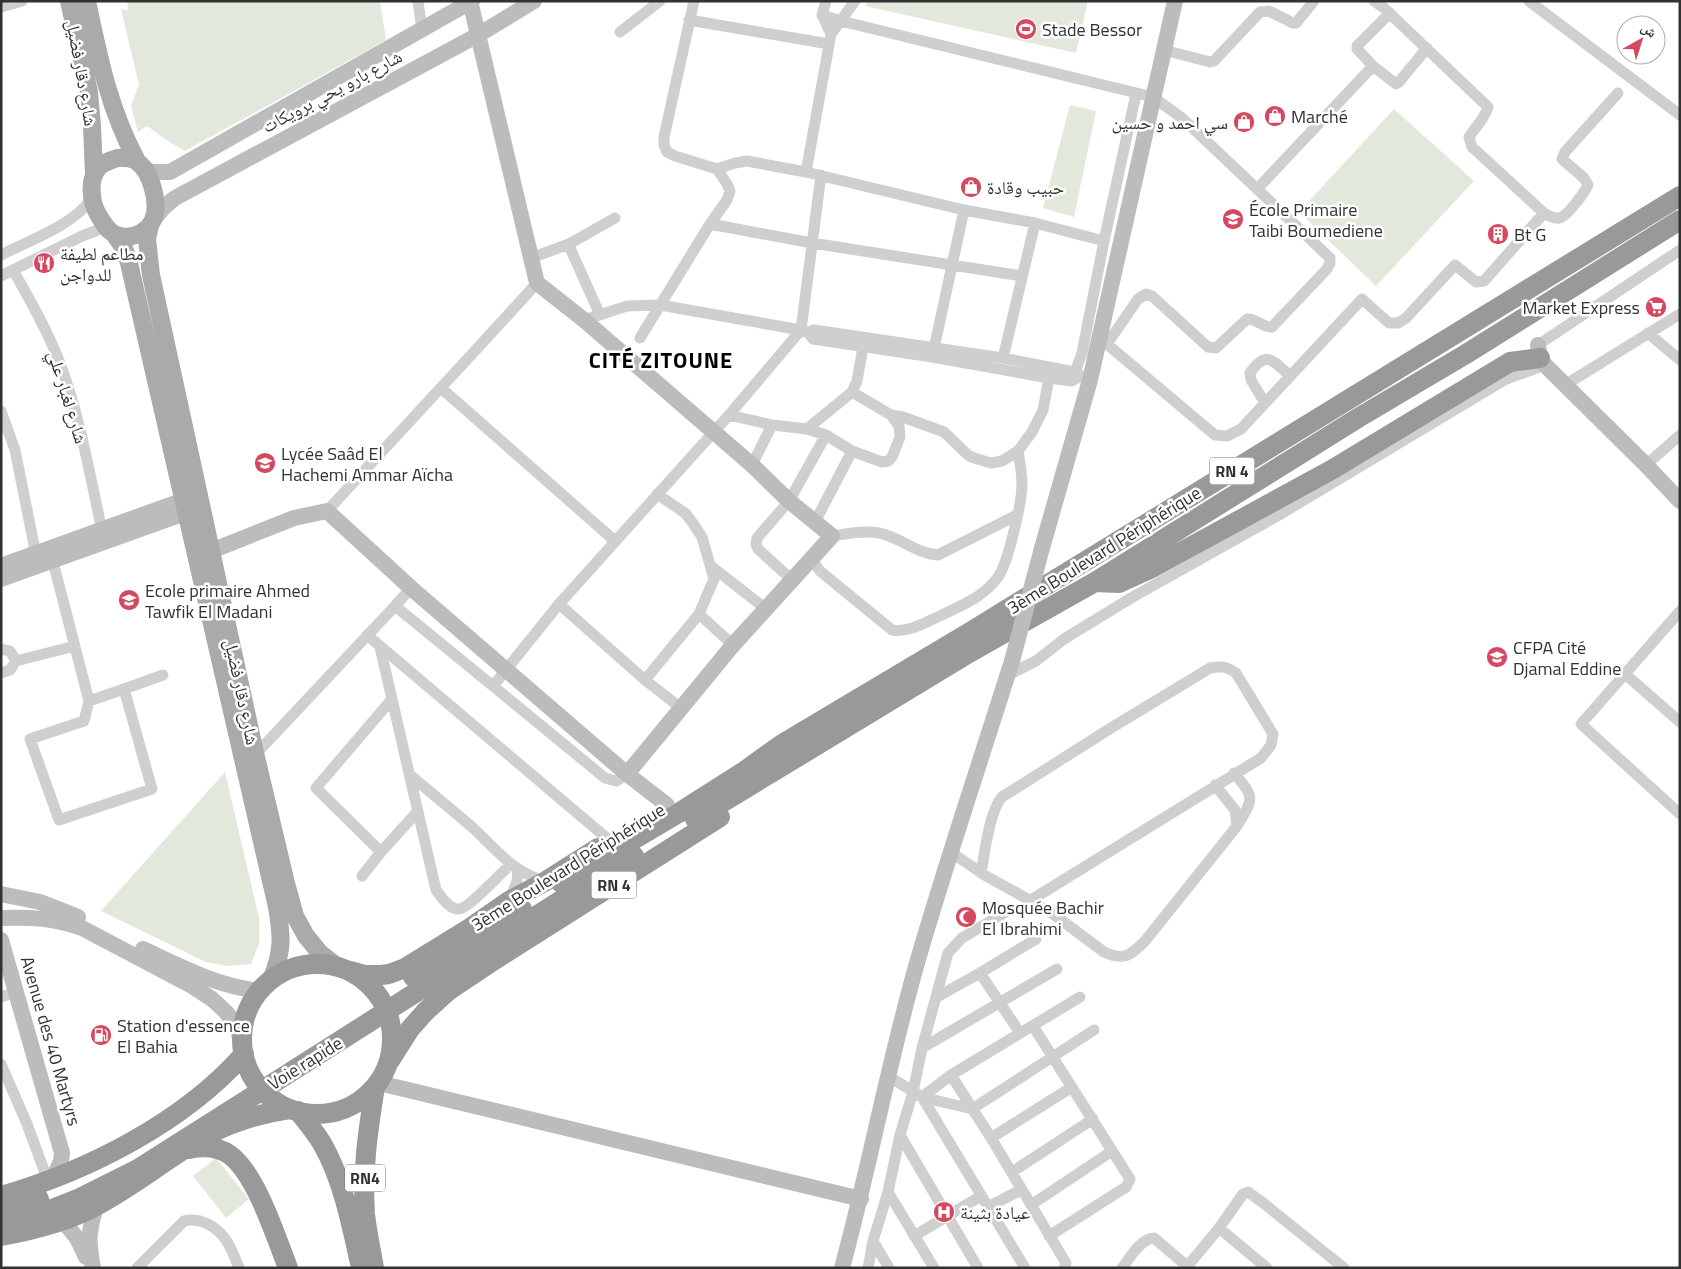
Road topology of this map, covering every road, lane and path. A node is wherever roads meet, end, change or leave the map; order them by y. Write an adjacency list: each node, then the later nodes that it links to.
1 (22, 1): 15 (street)
2 (69, 1): 33 (main road, شارع دقار فضيل)
3 (87, 1): 30 (main road, شارع دقار فضيل)
4 (418, 1): 19 (street)
5 (534, 1): 21 (main road, شارع بارو يحي برويكات)
6 (660, 1): 20 (street)
7 (694, 1): 17 (street)
8 (826, 1): 16 (street)
9 (855, 1): 18 (street)
10 (1175, 1): 24 (main road)
11 (1314, 1): 24 (street)
12 (1529, 1): 29 (street)
13 (471, 2): 19 (main road, شارع بارو يحي برويكات); 21 (main road)
14 (1385, 6): 23 (street); 25 (street)
15 (1, 7)
16 (822, 15): 18 (street); 22 (street)
17 (689, 20): 22 (street); 31 (street)
18 (841, 21): 22 (street); 27 (street)
19 (422, 30): 30 (main road, شارع بارو يحي برويكات)
20 (620, 32)
21 (478, 35): 42 (main road, شارع بارو يحي برويكات); 51 (main road)
22 (830, 39): 32 (street)
23 (1427, 48): 25 (street); 39 (street)
24 (1164, 50): 28 (main road)
25 (1373, 66): 35 (street)
26 (1618, 93): 39 (street)
27 (1136, 94): 28 (street); 46 (street)
28 (1153, 97): 35 (street); 64 (main road)
29 (1680, 115)
30 (139, 164): 33 (main road); 42 (main road)
31 (717, 169): 32 (street); 43 (street)
32 (806, 172): 34 (street)
33 (94, 174): 37 (main road)
34 (821, 176): 38 (street); 47 (street)
35 (1258, 188): 64 (street)
36 (1680, 196): 133 (highway, 3ème Boulevard Périphérique / RN 4)
37 (92, 198): 45 (main road); 50 (street)
38 (964, 210): 44 (street); 52 (street)
39 (1544, 213): 70 (street)
40 (616, 218): 51 (street)
41 (1680, 220): 106 (highway, 3ème Boulevard Périphérique / RN 4)
42 (152, 222): 45 (main road); 92 (main road, شارع دقار فضيل)
43 (710, 224): 47 (street); 57 (street)
44 (1035, 224): 46 (street); 55 (street)
45 (110, 230): 53 (street); 92 (main road, شارع دقار فضيل)
46 (1104, 241): 71 (street)
47 (812, 242): 52 (street); 61 (street)
48 (570, 248): 59 (street)
49 (1680, 250): 67 (street)
50 (1, 255)
51 (531, 258): 56 (main road)
52 (952, 266): 55 (street); 66 (street)
53 (14, 270): 54 (street); 96 (street, شارع لغبار علي)
54 (1, 276)
55 (1022, 276): 68 (street)
56 (536, 282): 60 (main road); 74 (street)
57 (660, 305): 59 (street); 61 (street); 63 (street)
58 (1680, 314): 62 (street)
59 (600, 315): 60 (street)
60 (584, 320): 82 (main road)
61 (804, 331): 65 (street); 66 (street); 78 (street)
62 (1648, 333): 69 (street); 73 (street)
63 (640, 338)
64 (1103, 341): 71 (main road); 76 (street)
65 (863, 346): 66 (street); 75 (street)
66 (933, 352): 68 (street); 72 (street)
67 (1541, 356): 73 (main road); 106 (highway); 120 (street)
68 (1003, 358): 71 (street)
69 (1680, 360)
70 (1290, 376): 76 (street); 76 (street)
71 (1079, 377): 72 (street); 120 (main road, bridge)
72 (1049, 378): 86 (street)
73 (1565, 384): 87 (main road)
74 (442, 388): 93 (street); 98 (street)
75 (852, 392): 79 (street); 81 (street)
76 (1265, 403)
77 (1, 411): 100 (street)
78 (729, 415): 80 (street); 82 (street)
79 (890, 415): 85 (street); 86 (street)
80 (772, 425): 81 (street); 88 (street)
81 (808, 430): 83 (street)
82 (713, 432): 88 (main road); 89 (street)
83 (826, 435): 85 (street); 90 (street)
84 (1680, 436): 87 (street)
85 (852, 450): 95 (street)
86 (1018, 451): 94 (street)
87 (1646, 464): 91 (main road)
88 (752, 466): 90 (main road)
89 (657, 494): 98 (street); 103 (street)
90 (789, 501): 95 (main road); 105 (street)
91 (1680, 502)
92 (193, 504): 96 (main road); 99 (main road, شارع دقار فضيل); 100 (main road); 134 (main road, شارع دقار فضيل)
93 (327, 511): 99 (main road); 107 (main road)
94 (1017, 515): 97 (street); 101 (street)
95 (815, 522): 97 (main road)
96 (102, 531): 100 (main road)
97 (832, 536): 101 (main road)
98 (615, 541): 108 (street)
99 (212, 552): 134 (main road, شارع دقار فضيل)
100 (47, 555): 102 (main road); 104 (main road); 116 (street)
101 (812, 559): 105 (main road)
102 (1, 566)
103 (711, 566): 110 (street); 112 (street)
104 (1, 579)
105 (792, 580): 110 (main road)
106 (1095, 582): 131 (highway, 3ème Boulevard Périphérique / RN 4)
107 (411, 588): 109 (street); 121 (main road)
108 (560, 604): 121 (street); 125 (street)
109 (395, 606): 114 (street); 126 (street)
110 (766, 609): 115 (main road)
111 (1680, 611): 113 (street)
112 (699, 614): 115 (street); 125 (street)
113 (1675, 625): 123 (street)
114 (367, 635): 117 (street); 134 (street)
115 (733, 645): 130 (main road)
116 (75, 646): 119 (street); 129 (street)
117 (380, 647): 128 (street); 143 (street)
118 (1, 649): 119 (street)
119 (16, 661): 122 (street)
120 (1010, 668): 145 (main road)
121 (506, 669): 126 (street); 137 (main road)
122 (1, 673)
123 (1625, 674): 132 (street); 141 (street)
124 (163, 675): 127 (street)
125 (646, 680): 130 (street)
126 (493, 686): 137 (street)
127 (124, 689): 129 (street); 129 (street)
128 (392, 699): 136 (street); 144 (street)
129 (89, 701)
130 (680, 708): 137 (main road)
131 (852, 722): 147 (highway, 3ème Boulevard Périphérique / RN 4); 173 (highway, 3ème Boulevard Périphérique / RN 4)
132 (1680, 722)
133 (782, 744): 139 (highway, 3ème Boulevard Périphérique / RN 4); 147 (highway, 3ème Boulevard Périphérique / RN 4)
134 (250, 759): 159 (main road, شارع دقار فضيل); 162 (main road, شارع دقار فضيل)
135 (1234, 773): 138 (street); 142 (street); 148 (street)
136 (409, 774): 140 (street); 146 (street)
137 (627, 774): 139 (main road)
138 (1215, 784): 142 (street); 152 (street)
139 (668, 805): 143 (highway, 3ème Boulevard Périphérique / RN 4)
140 (418, 811): 144 (street); 146 (street)
141 (1680, 814)
142 (1237, 826): 152 (street)
143 (609, 840): 150 (highway, 3ème Boulevard Périphérique / RN 4)
144 (381, 852): 149 (street)
145 (952, 853): 148 (street); 176 (main road)
146 (514, 867): 150 (street); 153 (street)
147 (593, 872): 198 (highway, Voie rapide, bridge); 202 (highway, Voie rapide, bridge)
148 (981, 873): 152 (street)
149 (362, 876)
150 (546, 881): 153 (highway, 3ème Boulevard Périphérique / RN 4)
151 (1, 894): 158 (main road)
152 (1031, 900)
153 (509, 901): 159 (highway, 3ème Boulevard Périphérique / RN 4)
154 (1009, 910): 164 (street)
155 (1, 918): 158 (main road)
156 (1036, 939): 161 (street)
157 (1, 940): 163 (main road, Avenue des 40 Martyrs)
158 (130, 948): 162 (main road); 170 (main road)
159 (344, 969): 162 (highway); 173 (highway)
160 (1057, 969): 166 (street)
161 (980, 973): 164 (street); 166 (street)
162 (266, 984): 170 (highway)
163 (9, 995): 187 (main road, Avenue des 40 Martyrs)
164 (937, 997): 171 (street)
165 (1080, 997): 167 (street)
166 (999, 1003): 169 (street); 171 (street)
167 (1033, 1026): 169 (street); 172 (street)
168 (1094, 1030): 172 (street)
169 (1020, 1033): 175 (street)
170 (243, 1048): 181 (highway); 188 (highway)
171 (922, 1048): 179 (street)
172 (1053, 1056): 178 (street); 180 (street)
173 (389, 1062): 177 (highway)
174 (1, 1064): 190 (street)
175 (950, 1075): 179 (street); 180 (street)
176 (888, 1076): 179 (street); 195 (main road)
177 (377, 1085): 181 (highway); 195 (main road); 214 (highway, RN4)
178 (1072, 1087): 182 (street); 184 (street)
179 (918, 1095): 180 (street); 183 (street); 194 (street)
180 (972, 1109): 184 (street)
181 (294, 1110): 185 (highway); 213 (highway, RN4)
182 (1093, 1119): 186 (street); 189 (street)
183 (900, 1135): 192 (street); 200 (street)
184 (991, 1138): 189 (street)
185 (184, 1150): 197 (highway); 212 (highway)
186 (1112, 1151): 196 (street); 206 (street)
187 (62, 1153): 188 (main road); 190 (main road)
188 (88, 1165): 190 (highway)
189 (1012, 1172): 191 (street)
190 (50, 1180): 193 (highway)
191 (1021, 1190): 196 (street); 199 (street)
192 (888, 1192): 205 (street); 207 (street)
193 (1, 1196)
194 (981, 1196): 199 (street); 200 (street)
195 (861, 1199): 215 (main road)
196 (1031, 1204): 206 (street)
197 (96, 1206): 201 (highway); 209 (main road)
198 (1, 1207)
199 (988, 1207): 220 (street)
200 (948, 1217): 205 (street); 219 (street)
201 (63, 1221): 204 (highway); 209 (main road)
202 (1, 1222)
203 (1219, 1228): 208 (street); 223 (street); 224 (street)
204 (1, 1236)
205 (914, 1236): 218 (street)
206 (1050, 1236): 221 (street)
207 (872, 1242): 216 (street); 217 (street)
208 (1187, 1267): 222 (street)
209 (92, 1268)
210 (137, 1268): 211 (street)
211 (239, 1268)
212 (288, 1268)
213 (361, 1268)
214 (374, 1268)
215 (842, 1268)
216 (868, 1268)
217 (889, 1268)
218 (934, 1268)
219 (978, 1268)
220 (1025, 1268)
221 (1064, 1268)
222 (1122, 1268)
223 (1267, 1268)
224 (1344, 1268)

